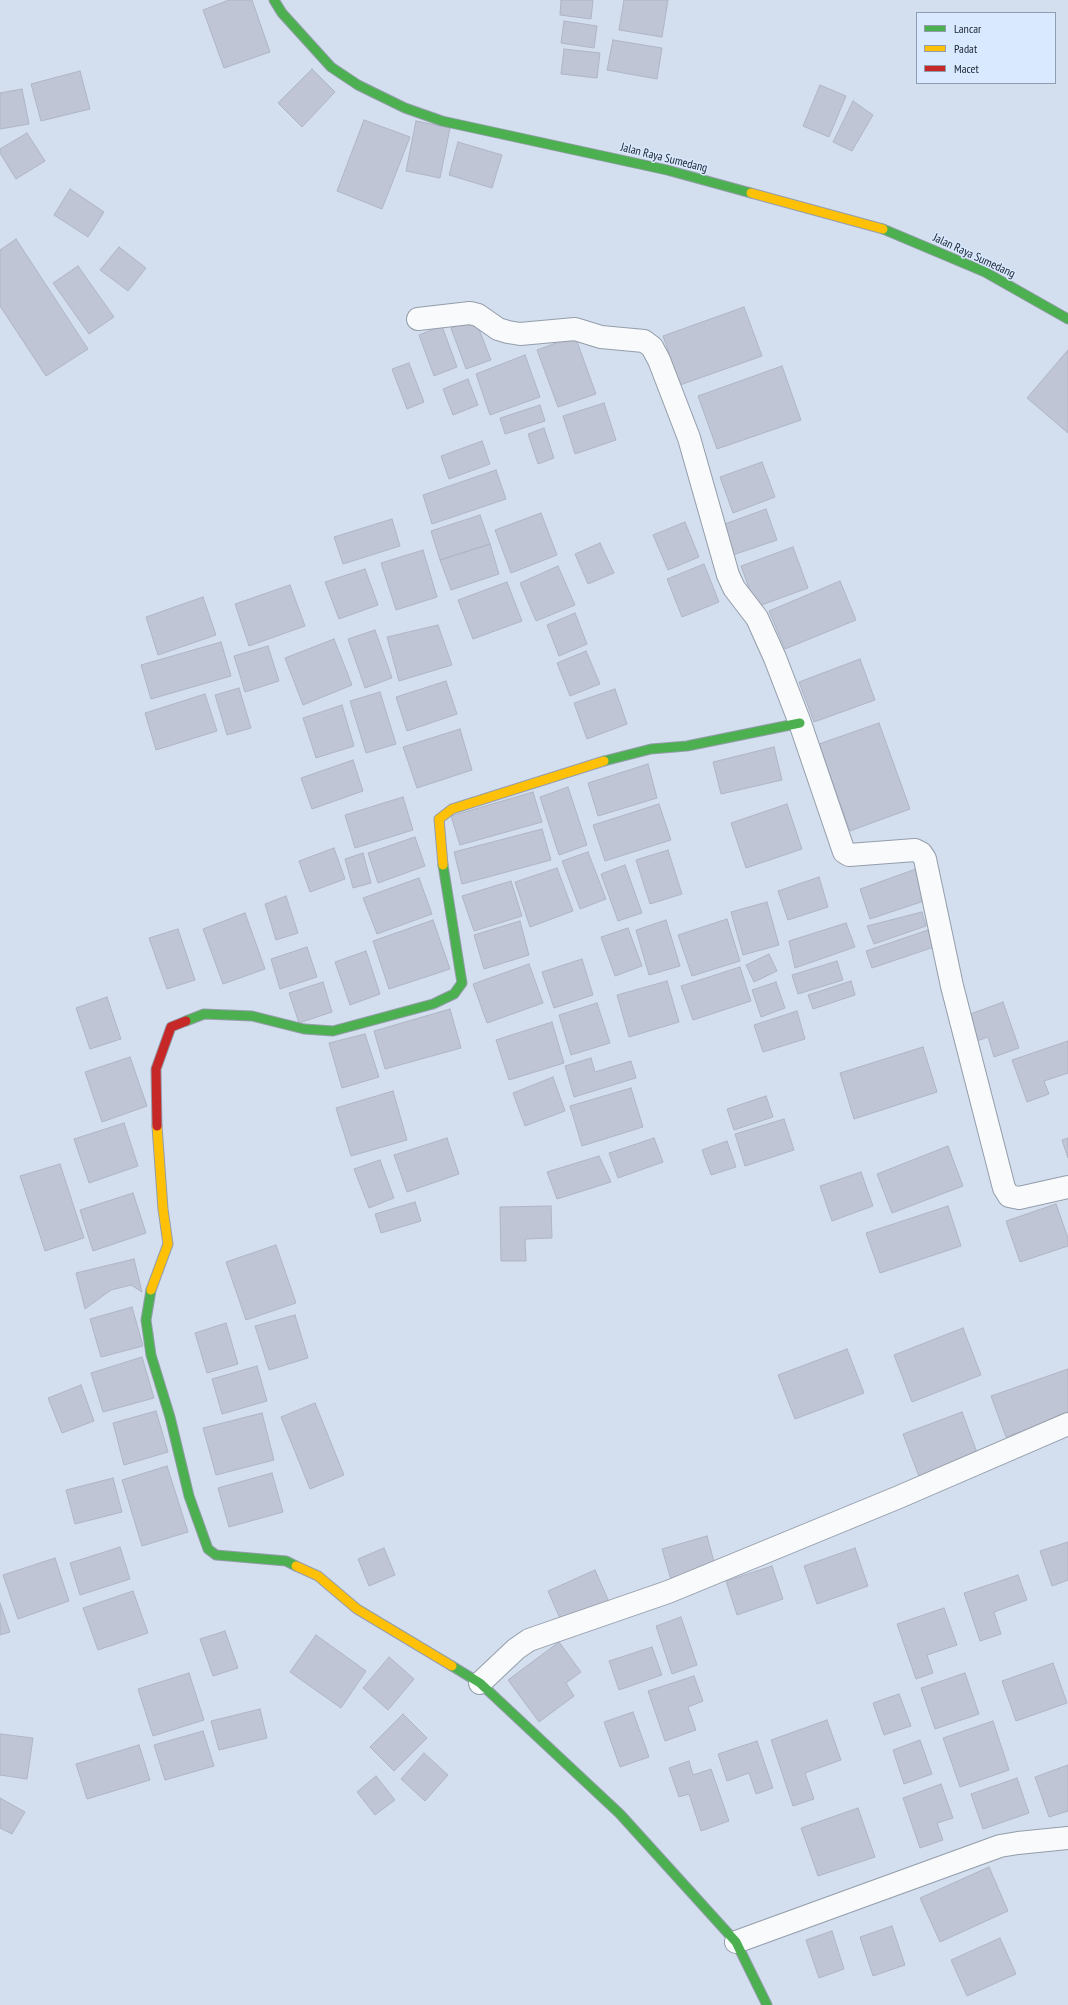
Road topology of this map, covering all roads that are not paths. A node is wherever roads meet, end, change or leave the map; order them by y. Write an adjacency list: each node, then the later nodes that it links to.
1 (274, 0): 3 (main road, Jalan Raya Sumedang)
2 (418, 319): 4 (street)
3 (1068, 319)
4 (800, 723): 5 (street); 7 (main road)
5 (1068, 1187)
6 (1068, 1424): 7 (street)
7 (480, 1683): 9 (main road)
8 (1068, 1838): 9 (street)
9 (736, 1942): 10 (main road)
10 (766, 2005)

